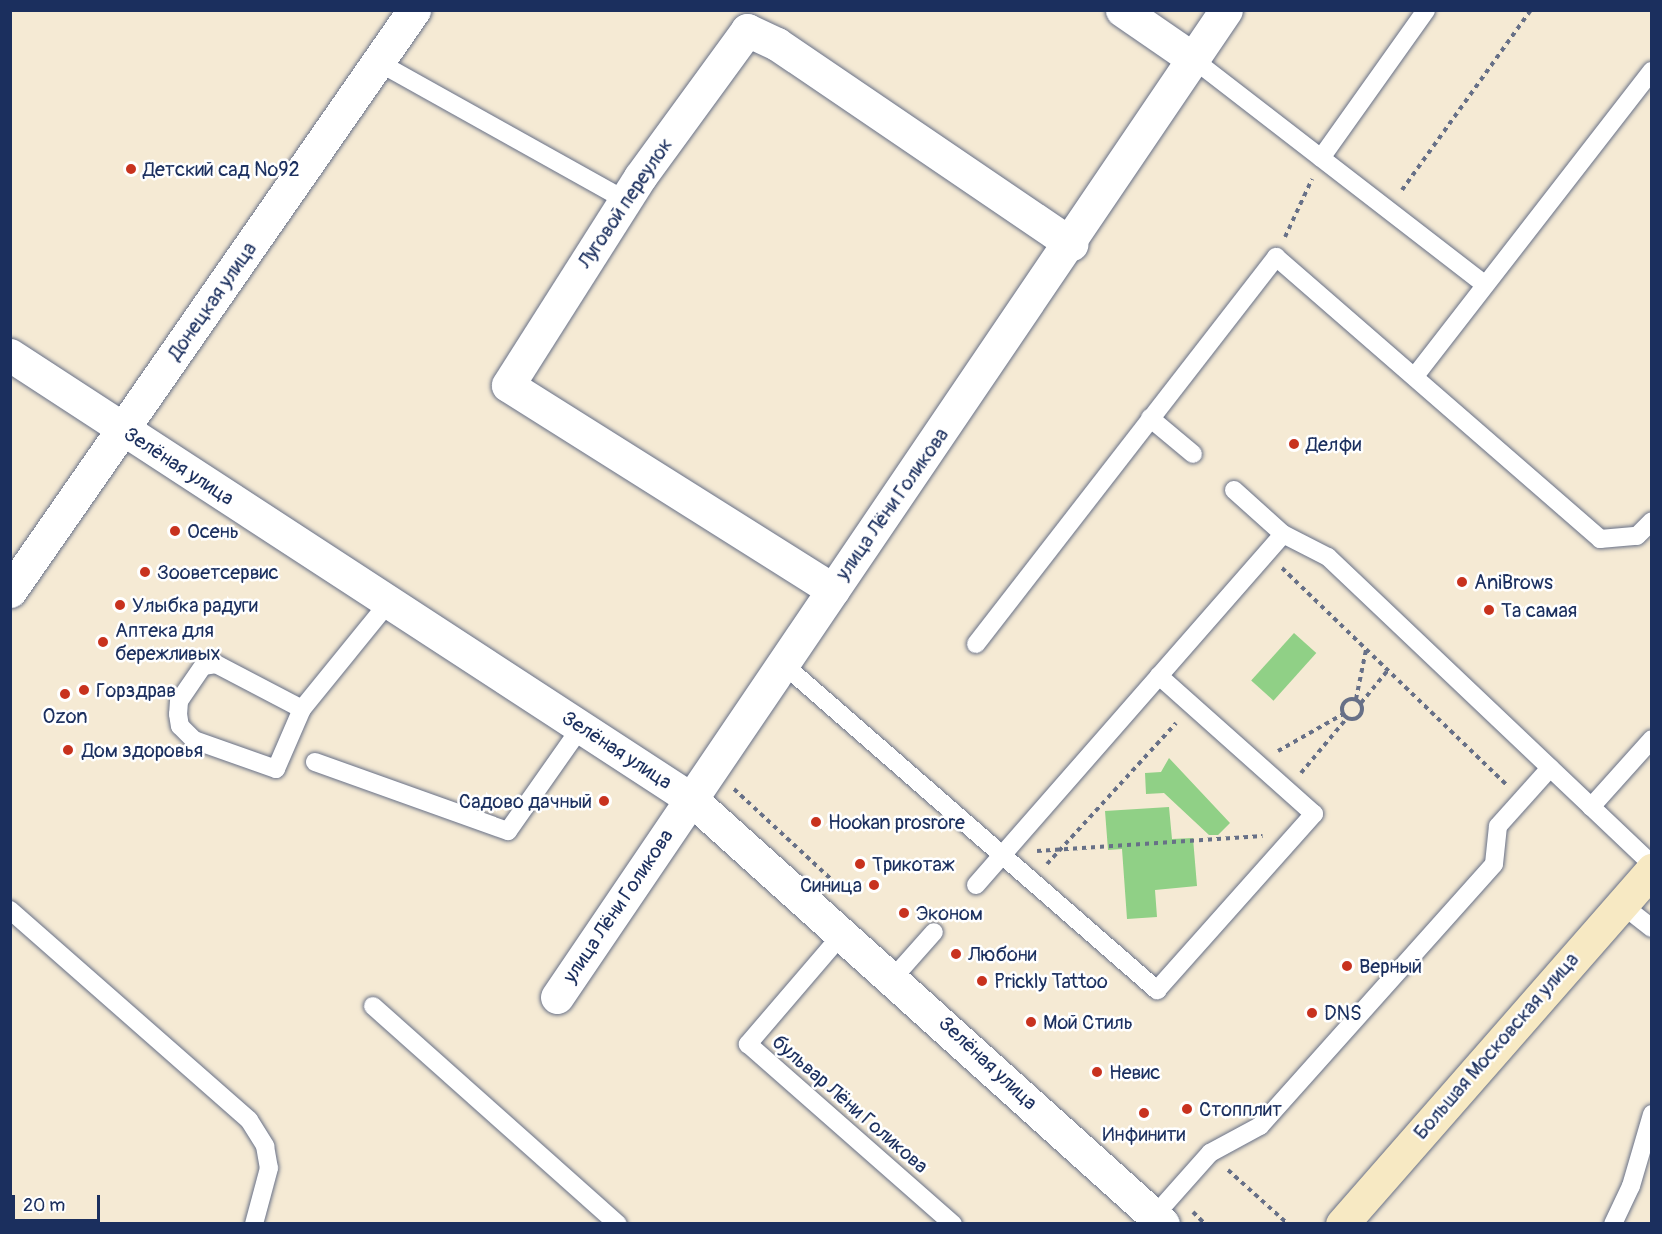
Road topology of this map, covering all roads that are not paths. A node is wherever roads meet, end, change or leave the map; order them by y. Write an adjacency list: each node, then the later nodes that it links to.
1 (414, 10): 6 (street, Донецкая улица)
2 (1122, 10): 5 (street)
3 (1226, 10): 5 (street, улица Лёни Голикова)
4 (1426, 10): 8 (lane)
5 (1193, 59): 8 (lane); 10 (street, улица Лёни Голикова)
6 (378, 62): 9 (lane); 15 (street, Донецкая улица)
7 (1652, 71): 11 (lane)
8 (1322, 158): 11 (lane)
9 (625, 200): 10 (street, Луговой переулок); 20 (street, Луговой переулок)
10 (1071, 244): 20 (street, улица Лёни Голикова)
11 (1485, 285): 13 (lane)
12 (10, 355): 15 (street, Зелёная улица)
13 (1415, 376): 14 (lane); 18 (lane)
14 (1150, 418): 16 (lane); 23 (lane)
15 (124, 429): 21 (street, Донецкая улица); 22 (street, Зелёная улица)
16 (1193, 454)
17 (1234, 490): 19 (lane)
18 (1652, 521)
19 (1283, 534): 25 (lane); 30 (lane)
20 (833, 590): 24 (street, улица Лёни Голикова)
21 (10, 591)
22 (389, 602): 26 (lane); 27 (street, Зелёная улица)
23 (976, 644)
24 (782, 663): 31 (street, улица Лёни Голикова); 33 (lane)
25 (1159, 676): 33 (lane); 33 (lane)
26 (302, 709): 26 (lane)
27 (581, 727): 29 (lane); 31 (street, Зелёная улица)
28 (1652, 739): 32 (lane)
29 (315, 762)
30 (1550, 768): 32 (lane); 46 (lane)
31 (691, 799): 40 (street, Зелёная улица); 43 (street, улица Лёни Голикова)
32 (1591, 807): 34 (lane)
33 (1003, 853): 36 (lane)
34 (1652, 864)
35 (1652, 870): 37 (main road, Большая Московская улица)
36 (976, 885)
37 (1621, 904): 39 (lane); 50 (main road, Большая Московская улица)
38 (10, 910): 47 (lane)
39 (1652, 928)
40 (844, 932): 42 (street, Зелёная улица); 49 (lane, бульвар Лёни Голикова)
41 (934, 932): 42 (lane)
42 (894, 977): 46 (street, Зелёная улица)
43 (557, 997)
44 (373, 1006): 48 (lane)
45 (1652, 1114): 51 (lane)
46 (1159, 1220)
47 (254, 1224)
48 (618, 1224)
49 (953, 1224)
50 (1342, 1224)
51 (1613, 1224)

